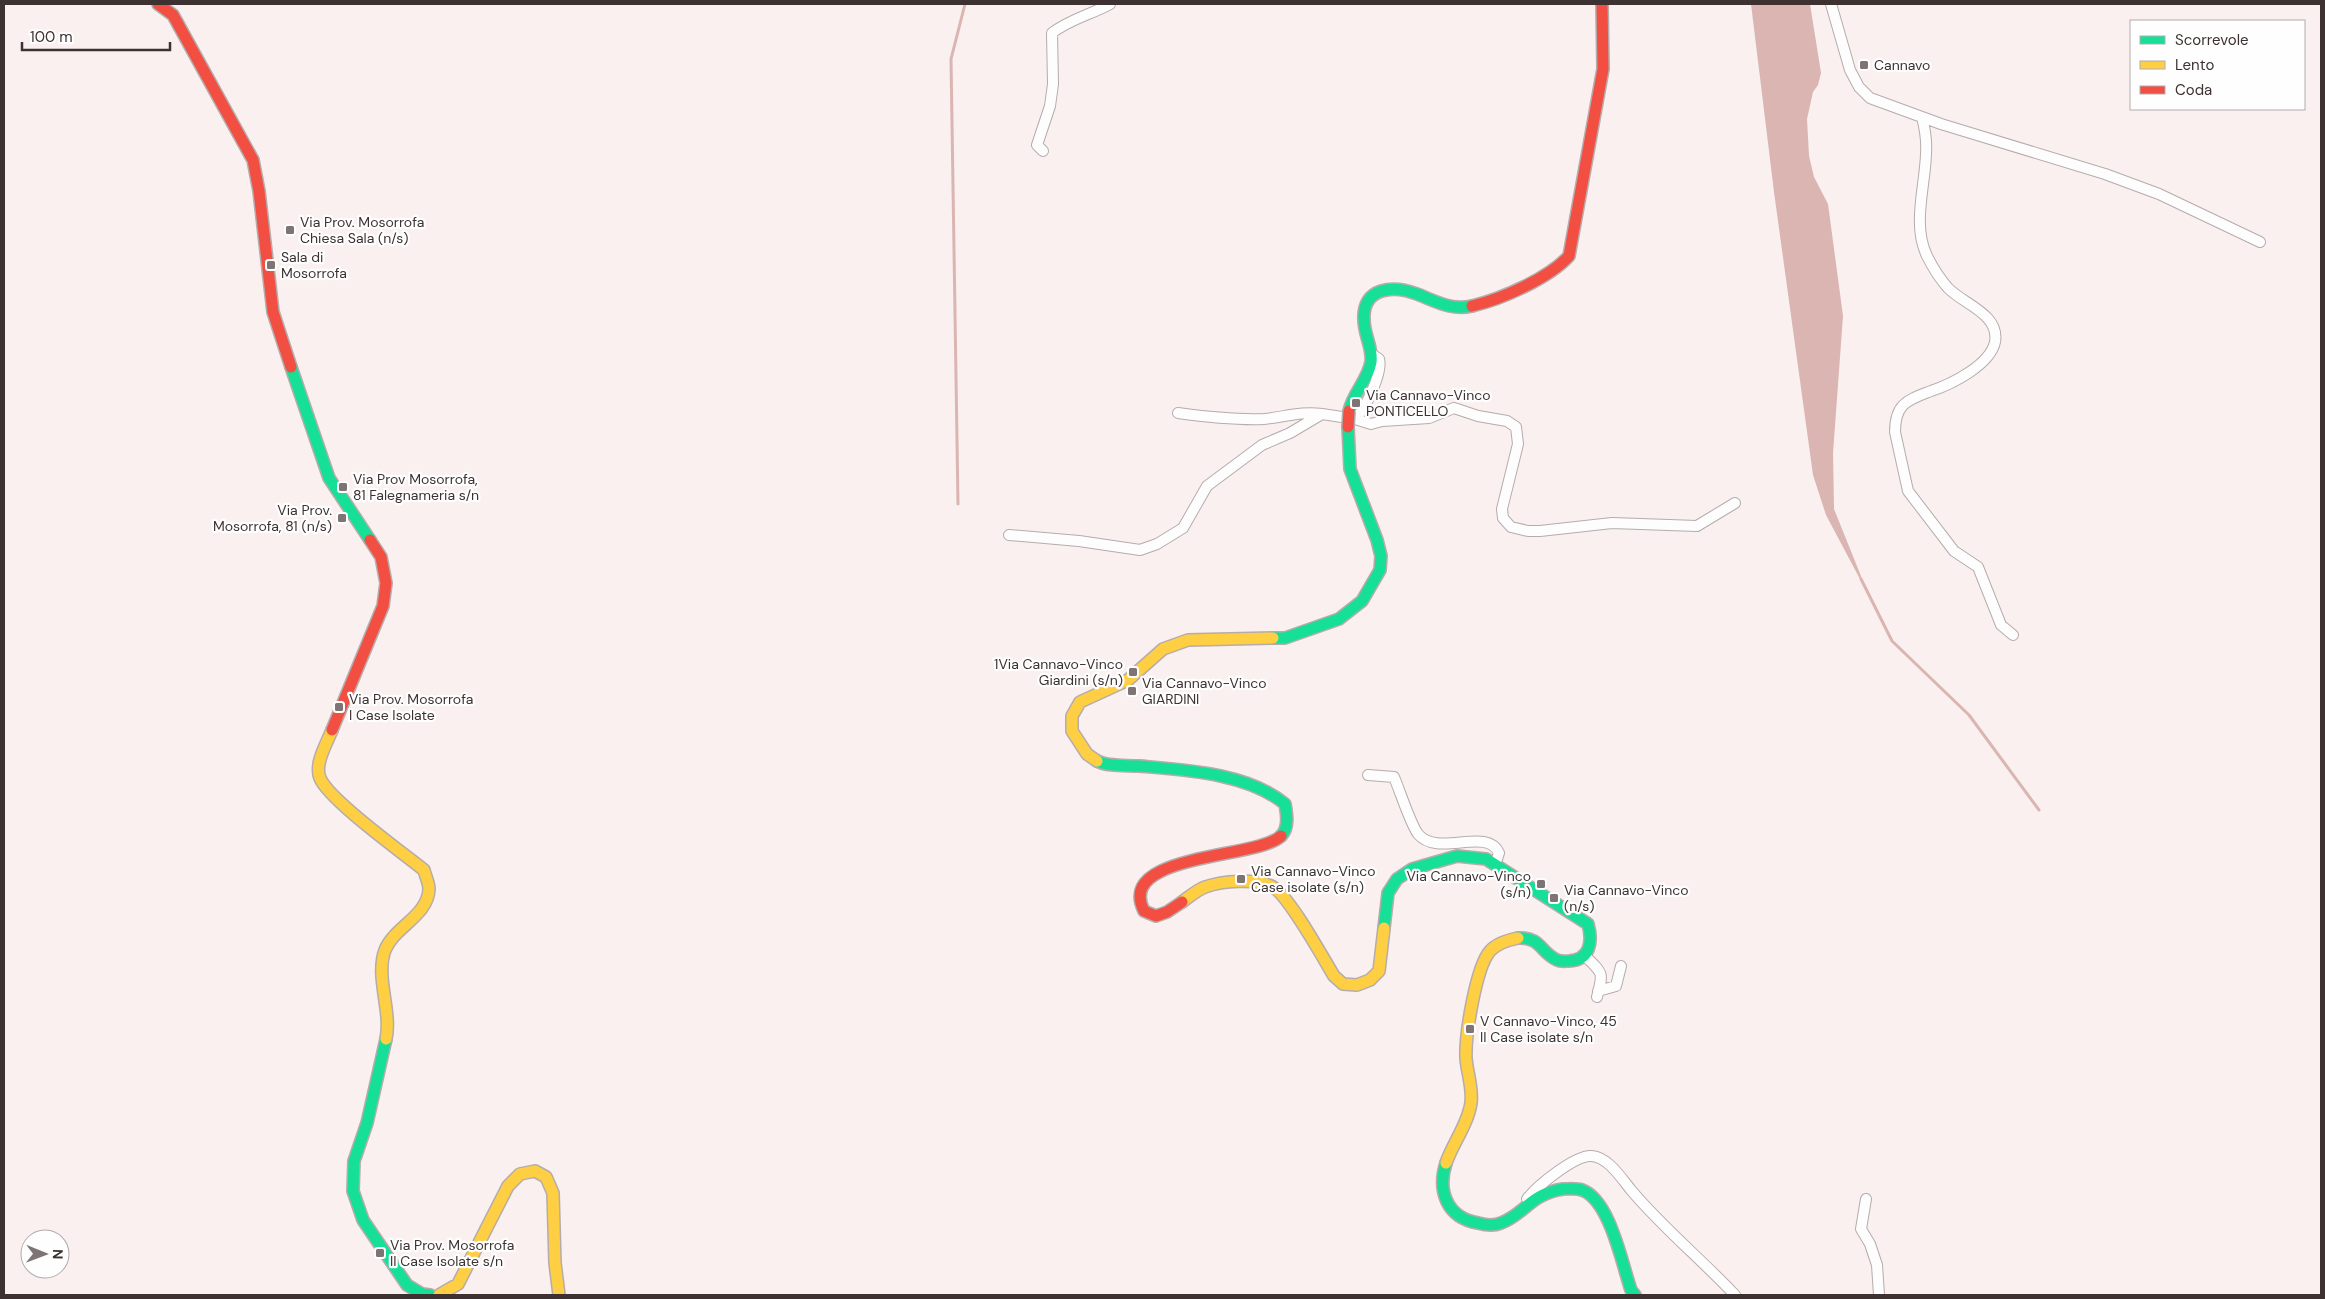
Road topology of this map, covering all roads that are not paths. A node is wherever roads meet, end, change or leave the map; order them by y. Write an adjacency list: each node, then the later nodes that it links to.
1 (158, 4): 20 (street)
2 (1110, 4): 6 (street)
3 (1602, 4): 10 (street)
4 (1831, 4): 5 (street)
5 (1922, 117): 7 (street); 13 (street)
6 (1043, 151)
7 (2260, 242)
8 (1178, 414): 9 (street)
9 (1322, 414): 10 (street); 12 (street)
10 (1351, 419): 11 (street); 15 (street)
11 (1735, 503)
12 (1009, 535)
13 (2013, 635)
14 (1368, 774): 15 (street)
15 (1495, 865): 16 (street)
16 (1586, 957): 17 (street); 19 (street)
17 (1621, 966)
18 (1866, 1199): 25 (street)
19 (1512, 1216): 23 (street); 24 (street)
20 (430, 1295)
21 (440, 1295): 22 (street)
22 (560, 1295)
23 (1635, 1295)
24 (1736, 1295)
25 (1879, 1295)

